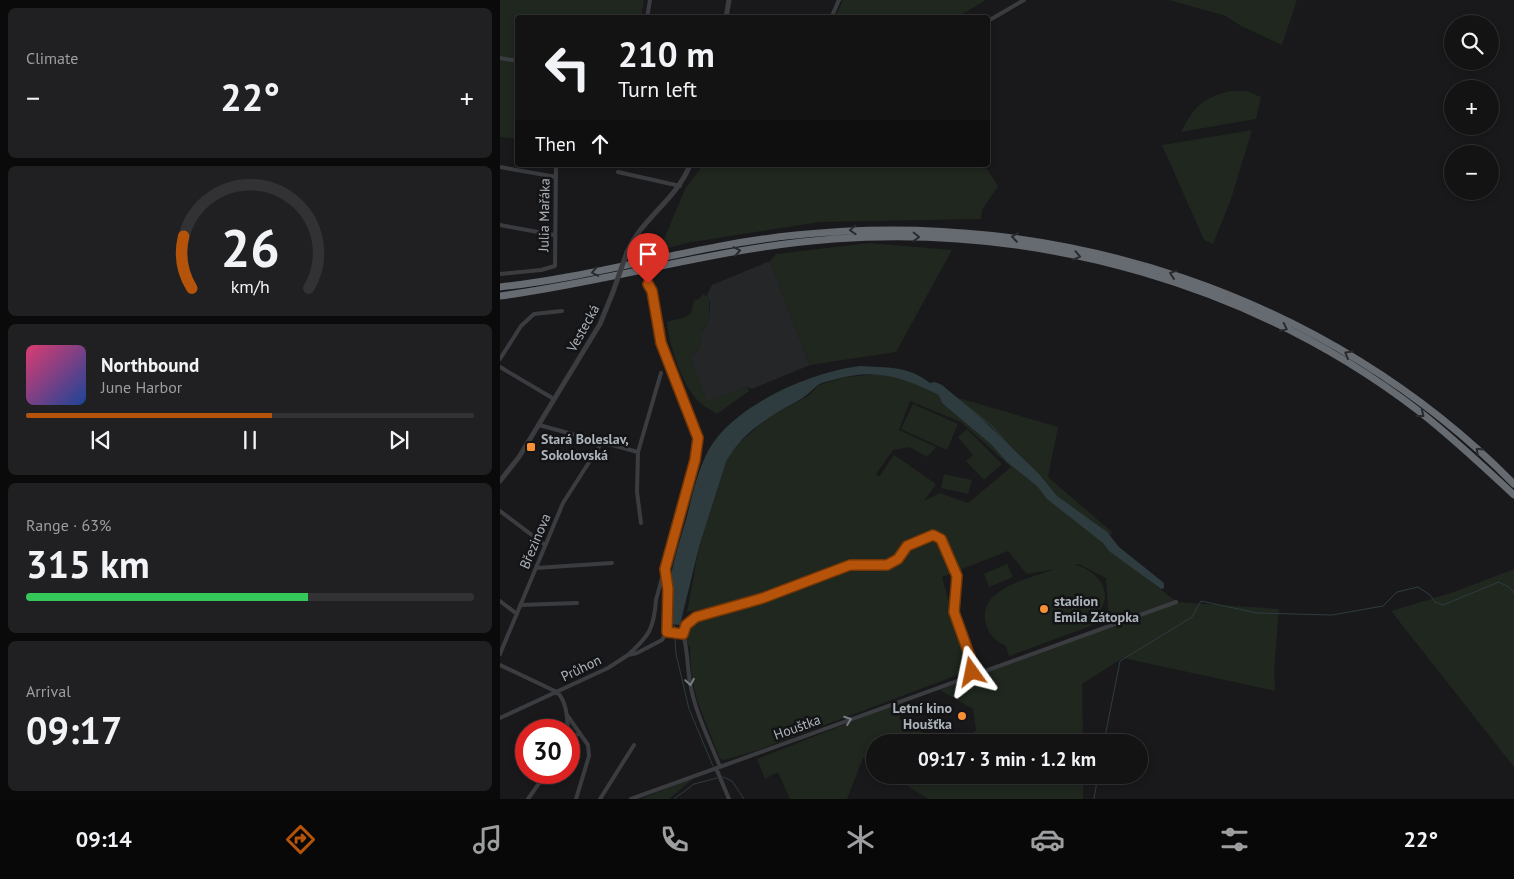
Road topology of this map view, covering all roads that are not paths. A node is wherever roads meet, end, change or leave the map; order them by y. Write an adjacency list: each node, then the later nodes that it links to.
1 (650, 0): 5 (street)
2 (729, 0): 6 (street)
3 (839, 0): 7 (street)
4 (1024, 0): 8 (street)
5 (648, 15)
6 (726, 15)
7 (832, 15)
8 (990, 21)
9 (500, 58): 10 (street)
10 (515, 60)
11 (500, 167): 15 (street)
12 (556, 167): 15 (street, Julia Mařáka)
13 (690, 167): 16 (street, Vestecká)
14 (618, 172): 16 (street)
15 (556, 177): 18 (street, Julia Mařáka)
16 (680, 186): 29 (street, Vestecká, bridge)
17 (500, 225): 18 (street)
18 (554, 235): 20 (street, Julia Mařáka)
19 (677, 259): 22 (highway, one-way to 22); 23 (highway); 24 (highway)
20 (500, 274)
21 (648, 284): 41 (street)
22 (500, 287)
23 (500, 296)
24 (1241, 304): 34 (highway, one-way to 24); 35 (highway, one-way to 35)
25 (562, 311): 26 (street)
26 (500, 359)
27 (500, 367): 29 (street)
28 (661, 373): 32 (street)
29 (554, 400): 30 (street, Vestecká)
30 (539, 425): 31 (street); 33 (street, Vestecká)
31 (602, 442): 32 (street); 38 (street, Březinova)
32 (638, 452): 37 (street)
33 (500, 480)
34 (1514, 484)
35 (1514, 495)
36 (500, 511): 38 (street)
37 (642, 523)
38 (545, 545): 40 (street, Březinova)
39 (612, 563): 40 (street)
40 (536, 568): 45 (street, Březinova)
41 (665, 569): 47 (street); 50 (street)
42 (500, 601): 46 (street)
43 (1176, 602): 52 (street, Houštka)
44 (577, 603): 45 (street)
45 (520, 605): 46 (street, Březinova)
46 (517, 614): 49 (street, Březinova)
47 (667, 632): 48 (street); 50 (street, Průhon)
48 (683, 634): 52 (street); 60 (street, one-way to 60)
49 (500, 654)
50 (628, 655): 53 (street, Průhon)
51 (500, 665): 53 (street)
52 (971, 677): 60 (street, Houštka, one-way to 52)
53 (557, 692): 54 (street); 55 (street, Průhon)
54 (567, 714): 56 (street); 57 (street)
55 (500, 718)
56 (567, 719)
57 (570, 719)
58 (580, 733): 63 (street)
59 (634, 745): 64 (street)
60 (718, 767): 65 (street, Houštka); 66 (street)
61 (539, 784): 62 (street)
62 (528, 799)
63 (576, 799)
64 (600, 799)
65 (631, 799)
66 (729, 799)

